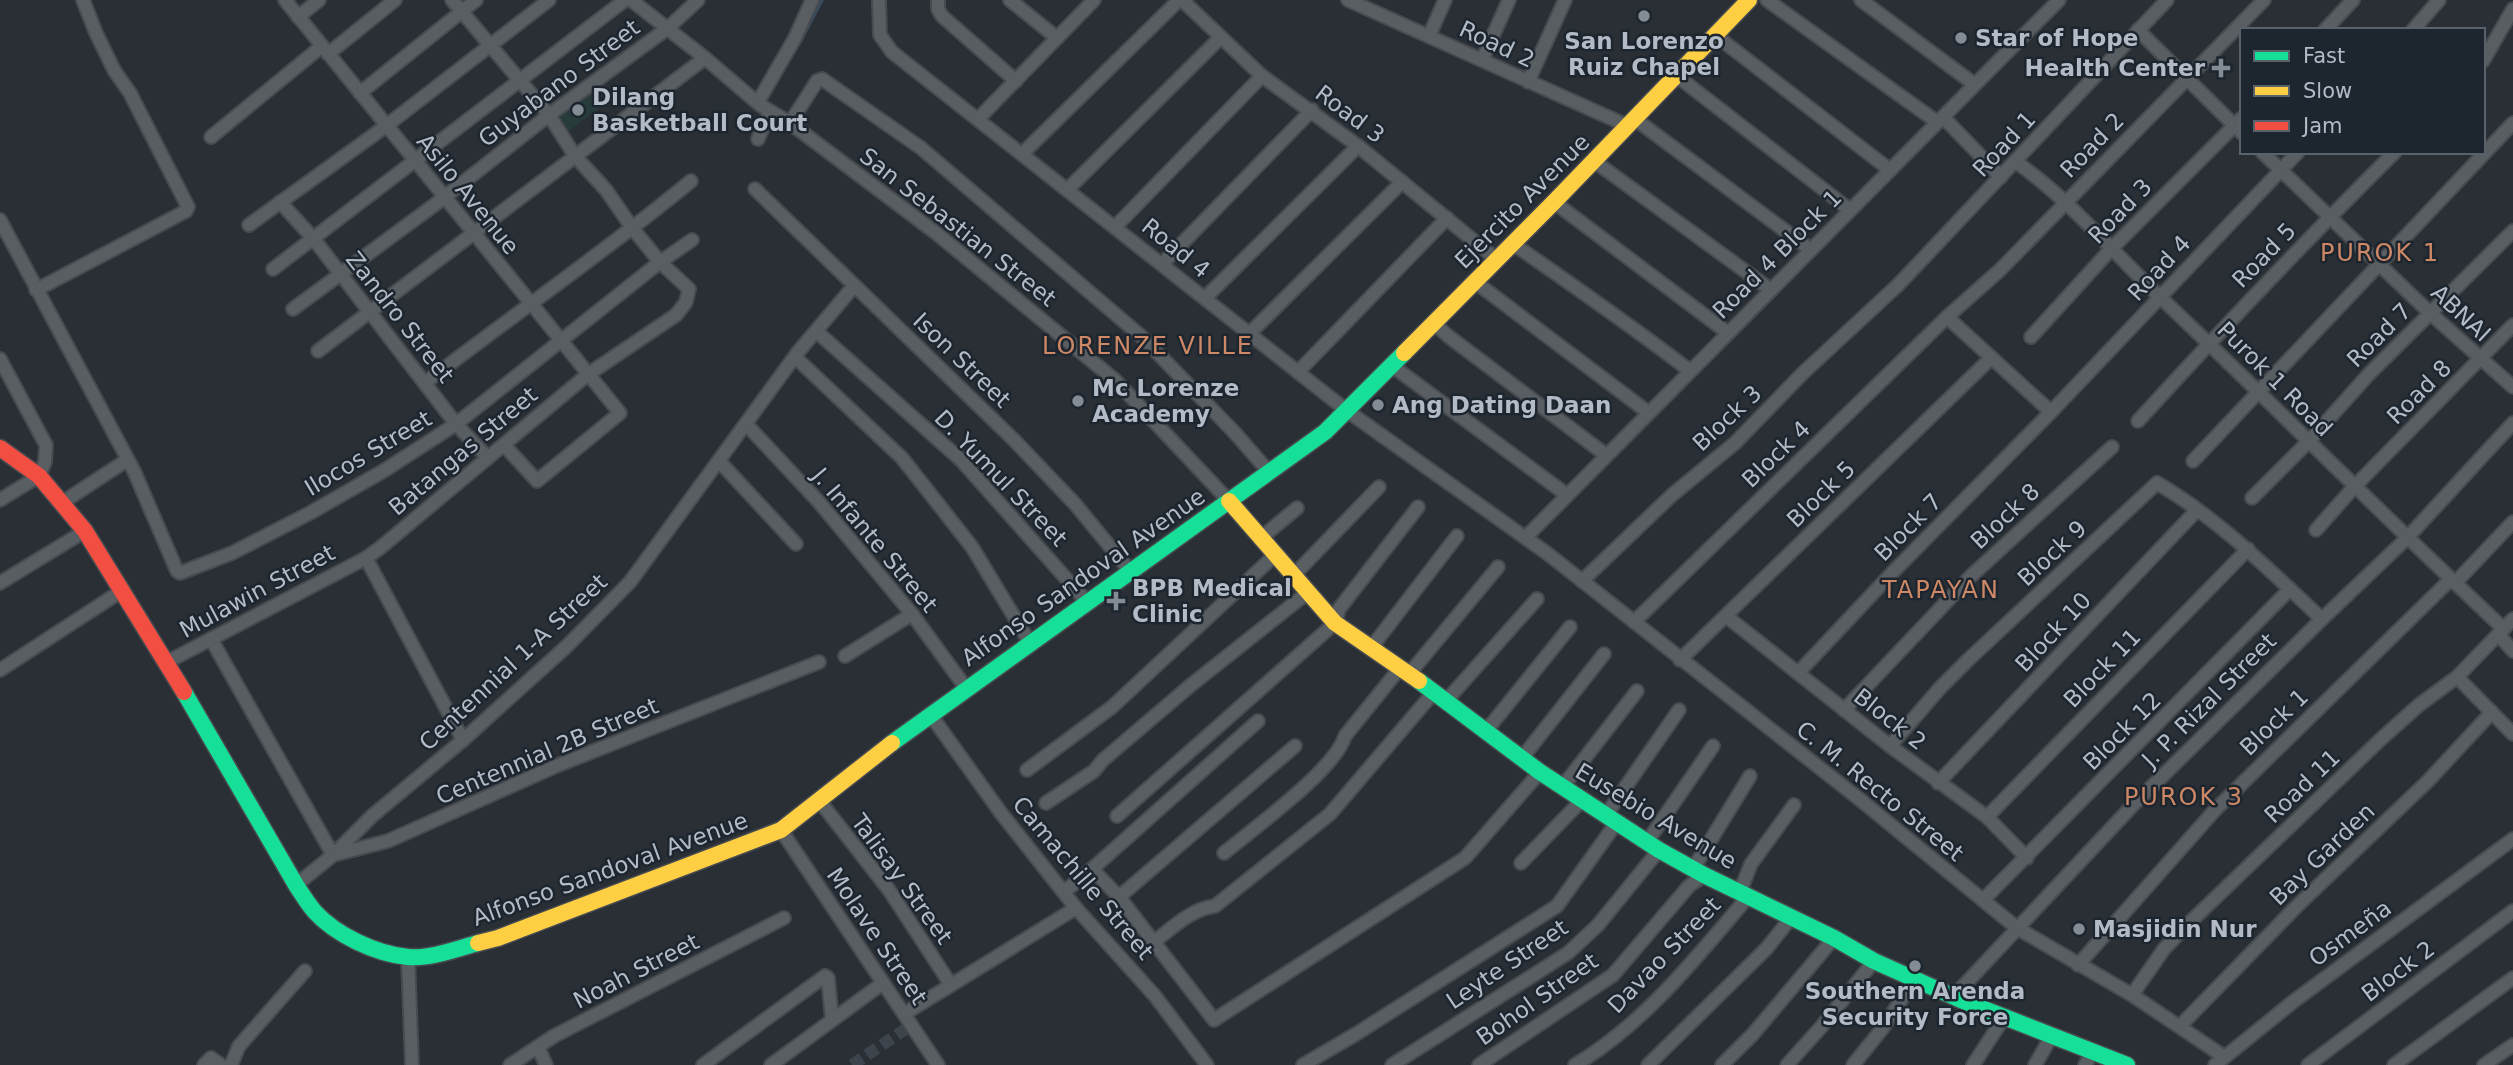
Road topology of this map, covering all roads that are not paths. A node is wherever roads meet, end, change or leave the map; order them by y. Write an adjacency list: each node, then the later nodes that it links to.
1 (83, 0): 113 (street)
2 (285, 0): 33 (street, Asilo Avenue)
3 (319, 0): 33 (street)
4 (395, 0): 43 (street)
5 (452, 0): 31 (street)
6 (476, 0): 31 (street)
7 (549, 0): 42 (street)
8 (625, 0): 50 (street)
9 (631, 0): 34 (street)
10 (698, 0): 34 (street, Guyabano Street)
11 (811, 0): 55 (street)
12 (879, 0): 59 (street, Road 4)
13 (938, 0): 51 (street)
14 (1010, 0): 40 (street)
15 (1094, 0): 40 (street)
16 (1180, 0): 41 (street, Road 3); 70 (street)
17 (1348, 0): 32 (street, Road 2)
18 (1382, 0): 32 (street)
19 (1445, 0): 39 (street)
20 (1509, 0): 46 (street)
21 (1566, 0): 52 (street)
22 (1749, 0): 38 (main road, Ejercito Avenue)
23 (1767, 0): 60 (street)
24 (1861, 0): 53 (street)
25 (2059, 0): 53 (street, Road 4 Block 1)
26 (2167, 0): 37 (street, Road 1)
27 (2264, 0): 49 (street, Road 2)
28 (2353, 0): 35 (street)
29 (2439, 0): 36 (street)
30 (2513, 9): 44 (street)
31 (461, 12): 42 (street); 54 (street)
32 (1376, 13): 39 (street, Road 2)
33 (298, 17): 43 (street, Asilo Avenue)
34 (668, 28): 45 (street); 58 (street, Guyabano Street)
35 (2327, 28)
36 (2415, 28)
37 (2138, 30): 49 (street); 78 (street, Road 1)
38 (1714, 35): 48 (main road, Ejercito Avenue); 79 (street)
39 (1429, 36): 46 (street, Road 2)
40 (1057, 38): 51 (street)
41 (1220, 38): 47 (street, Road 3); 85 (street)
42 (490, 46): 50 (street); 64 (street)
43 (325, 50): 54 (street, Asilo Avenue); 66 (street)
44 (2485, 57)
45 (705, 58): 55 (street); 75 (street)
46 (1482, 60): 52 (street, Road 2)
47 (1262, 76): 56 (street, Road 3); 95 (street)
48 (1677, 76): 62 (main road, Ejercito Avenue); 90 (street)
49 (2185, 78): 65 (street); 89 (street, Road 2)
50 (520, 79): 58 (street); 76 (street)
51 (1016, 81): 59 (street)
52 (1528, 82): 62 (street, Road 2)
53 (1974, 84): 60 (street, Road 4 Block 1)
54 (360, 93): 64 (street, Asilo Avenue)
55 (758, 102): 57 (street)
56 (1312, 110): 68 (street, Road 3); 106 (street)
57 (772, 112): 61 (street, San Sebastian Street); 67 (street)
58 (549, 115): 75 (street); 86 (street, Guyabano Street)
59 (979, 118): 70 (street, Road 4)
60 (1940, 120): 79 (street, Road 4 Block 1); 81 (street)
61 (790, 123): 160 (street); 167 (street, San Sebastian Street)
62 (1631, 123): 77 (main road, Ejercito Avenue); 103 (street, Road 2)
63 (2513, 123): 69 (street)
64 (386, 126): 76 (street, Asilo Avenue); 87 (street)
65 (2239, 126): 102 (street, Road 3)
66 (211, 137)
67 (758, 139)
68 (1358, 146): 83 (street, Road 3); 116 (street)
69 (2485, 152)
70 (1023, 153): 85 (street, Road 4)
71 (2264, 154): 80 (street, ABNAI)
72 (2296, 154): 80 (street, Road 4)
73 (2393, 154): 91 (street, Road 5)
74 (2483, 154): 107 (street)
75 (575, 156): 96 (street); 98 (street)
76 (414, 160): 86 (street, Asilo Avenue); 99 (street)
77 (1594, 161): 88 (main road, Ejercito Avenue); 114 (street)
78 (2016, 162): 81 (street, Road 1); 89 (street, Purok 1 Road)
79 (1890, 170): 90 (street, Road 4 Block 1)
80 (2281, 170): 91 (street, ABNAI); 115 (street, Road 4)
81 (2001, 177): 111 (street, Road 1)
82 (691, 181): 96 (street)
83 (1402, 182): 92 (street, Road 3); 125 (street)
84 (755, 189): 112 (street, Ison Street)
85 (1068, 189): 95 (street, Road 4)
86 (444, 197): 98 (street, Asilo Avenue); 109 (street, Guyabano Street)
87 (279, 202): 94 (street); 99 (street, Zandro Street)
88 (1555, 202): 101 (main road, Ejercito Avenue); 126 (street)
89 (2066, 203): 102 (street, Purok 1 Road); 121 (street, Road 2)
90 (1850, 210): 103 (street, Road 4 Block 1)
91 (2329, 217): 107 (street, ABNAI); 129 (street, Road 5)
92 (1447, 218): 104 (street, Road 3); 137 (street)
93 (0, 220): 113 (street)
94 (249, 225)
95 (1115, 227): 106 (street, Road 4)
96 (633, 229): 105 (street); 117 (street)
97 (2513, 231): 120 (street, Road 7)
98 (474, 234): 117 (street, Asilo Avenue); 119 (street)
99 (313, 238): 108 (street); 109 (street, Zandro Street)
100 (691, 240): 105 (street, Ilocos Street)
101 (1512, 243): 104 (main road, Ejercito Avenue); 136 (street)
102 (2111, 249): 115 (street, Purok 1 Road); 127 (street, Road 3)
103 (1811, 250): 114 (street, Road 4 Block 1)
104 (1496, 259): 110 (main road, Ejercito Avenue)
105 (660, 262): 128 (street, Ilocos Street); 138 (street, Batangas Street)
106 (1162, 264): 116 (street, Road 4)
107 (2377, 264): 120 (street, ABNAI); 142 (street)
108 (272, 269)
109 (339, 274): 118 (street, Guyabano Street); 119 (street, Zandro Street)
110 (1474, 281): 122 (main road, Ejercito Avenue); 145 (street)
111 (1899, 284): 186 (street, Block 3)
112 (853, 286): 124 (street, Centennial 1-A Street); 184 (street, Ison Street)
113 (36, 290): 157 (street)
114 (1771, 290): 126 (street, Road 4 Block 1)
115 (2161, 297): 129 (street, Purok 1 Road); 144 (street, Road 4)
116 (1205, 298): 125 (street, Road 4)
117 (530, 304): 128 (street, Asilo Avenue); 140 (street)
118 (293, 309)
119 (369, 310): 130 (street); 140 (street, Zandro Street)
120 (2430, 313): 134 (street, ABNAI); 151 (street, Road 7)
121 (1947, 317): 132 (street); 197 (street, Block 4)
122 (1433, 322): 135 (main road, Ejercito Avenue); 155 (street)
123 (2513, 325): 134 (street, Road 8)
124 (817, 331): 131 (street, Centennial 1-A Street); 193 (street, D. Yumul Street)
125 (1250, 333): 137 (street, Road 4)
126 (1728, 333): 136 (street, Road 4 Block 1)
127 (2031, 337)
128 (561, 342): 138 (street, Asilo Avenue); 147 (street, Ilocos Street)
129 (2209, 343): 142 (street, Purok 1 Road); 146 (street, Road 5)
130 (318, 351)
131 (795, 357): 148 (street, Centennial 1-A Street); 202 (street)
132 (1991, 358): 144 (street); 195 (street, Block 5)
133 (0, 359): 139 (street)
134 (2480, 360): 141 (street, ABNAI); 163 (street, Road 8)
135 (1391, 365): 143 (main road, Ejercito Avenue); 164 (street)
136 (1690, 371): 145 (street, Road 4 Block 1)
137 (1298, 372): 143 (street, Road 4)
138 (587, 374): 152 (street, Batangas Street); 152 (street, Asilo Avenue)
139 (4, 377): 161 (street)
140 (425, 383): 147 (street, Zandro Street)
141 (2513, 387)
142 (2260, 391): 151 (street, Purok 1 Road); 159 (street)
143 (1346, 410): 150 (main road, Ejercito Avenue); 176 (street, Road 4)
144 (2051, 412): 212 (street, Block 7)
145 (1649, 413): 155 (street, Road 4 Block 1)
146 (2138, 421)
147 (456, 424): 156 (street, Zandro Street); 157 (street, Ilocos Street)
148 (746, 424): 158 (street, Centennial 1-A Street); 194 (street, J. Infante Street)
149 (2513, 424): 178 (street, J. P. Rizal Street)
150 (1325, 432): 160 (main road, Alfonso Sandoval Avenue)
151 (2309, 442): 163 (street, Purok 1 Road); 165 (street, Road 7)
152 (504, 444): 156 (street, Batangas Street)
153 (2112, 447): 218 (street, Block 8)
154 (0, 448): 161 (main road, Alfonso Sandoval Avenue)
155 (1606, 456): 164 (street, Road 4 Block 1)
156 (488, 458): 182 (street, Batangas Street)
157 (127, 460): 168 (street)
158 (719, 461): 179 (street); 224 (street, Centennial 1-A Street)
159 (2193, 461)
160 (1269, 472): 167 (main road, Alfonso Sandoval Avenue)
161 (39, 477): 166 (street); 168 (main road, Alfonso Sandoval Avenue)
162 (1379, 487): 185 (street)
163 (2354, 487): 173 (street, Road 8); 178 (street, Purok 1 Road)
164 (1567, 495): 176 (street, Road 4 Block 1)
165 (2252, 498)
166 (0, 500)
167 (1229, 501): 177 (main road, Eusebio Avenue); 184 (main road, Alfonso Sandoval Avenue)
168 (63, 502): 174 (main road, Alfonso Sandoval Avenue)
169 (1418, 507): 198 (street)
170 (1297, 508): 177 (street)
171 (2197, 510): 180 (street); 226 (street, Block 9); 232 (street, Block 10)
172 (2513, 522): 187 (street, Block 1)
173 (2316, 530)
174 (85, 531): 188 (street); 190 (main road, Alfonso Sandoval Avenue)
175 (1457, 536): 203 (street)
176 (1526, 537): 186 (street, C. M. Recto Street)
177 (1261, 538): 181 (main road, Eusebio Avenue)
178 (2407, 538): 187 (street, Purok 1 Road); 196 (street, J. P. Rizal Street)
179 (796, 544)
180 (2248, 549): 189 (street); 239 (street, Block 11)
181 (1275, 555): 185 (main road, Eusebio Avenue); 229 (street)
182 (366, 558): 201 (street, Mulawin Street); 224 (street)
183 (1498, 567): 211 (street)
184 (1130, 571): 193 (main road, Alfonso Sandoval Avenue)
185 (1293, 576): 191 (main road, Eusebio Avenue)
186 (1582, 581): 197 (street, C. M. Recto Street)
187 (2453, 581): 200 (street, Purok 1 Road); 264 (street, Block 1)
188 (0, 583)
189 (2290, 589): 196 (street); 246 (street, Block 12)
190 (124, 590): 208 (main road, Alfonso Sandoval Avenue); 210 (street)
191 (1307, 593): 198 (main road, Eusebio Avenue); 236 (street)
192 (1537, 599): 216 (street)
193 (1087, 602): 202 (main road, Alfonso Sandoval Avenue)
194 (912, 614): 206 (street); 214 (street, J. Infante Street)
195 (1726, 616): 207 (street, Block 5); 212 (street, Block 2)
196 (2322, 619): 259 (street, J. P. Rizal Street)
197 (1634, 622): 207 (street, C. M. Recto Street)
198 (1335, 623): 203 (main road, Eusebio Avenue); 238 (street)
199 (1570, 627): 222 (street)
200 (2505, 627): 204 (street, Purok 1 Road); 213 (street, Road 11)
201 (211, 639): 208 (street, Mulawin Street); 245 (street)
202 (1030, 643): 214 (main road, Alfonso Sandoval Avenue)
203 (1371, 648): 211 (main road, Eusebio Avenue)
204 (2513, 652)
205 (1604, 654): 228 (street)
206 (845, 656)
207 (1680, 660): 254 (street, C. M. Recto Street)
208 (167, 662): 250 (main road, Alfonso Sandoval Avenue)
209 (819, 662): 245 (street, Centennial 2B Street)
210 (0, 670)
211 (1405, 671): 216 (main road, Eusebio Avenue); 244 (street)
212 (1798, 673): 218 (street, Block 2)
213 (2457, 677): 219 (street); 270 (street, Road 11)
214 (966, 688): 220 (main road, Alfonso Sandoval Avenue)
215 (1637, 691): 233 (street)
216 (1440, 696): 222 (main road, Eusebio Avenue); 261 (street)
217 (1679, 710): 240 (street)
218 (1844, 710): 226 (street, Block 2)
219 (2492, 712): 223 (street); 275 (street, Bay Garden)
220 (930, 714): 234 (main road, Alfonso Sandoval Avenue); 251 (street, Camachille Street)
221 (1258, 721): 248 (street)
222 (1486, 731): 228 (main road, Eusebio Avenue)
223 (2513, 734)
224 (463, 740): 245 (street, Centennial 1-A Street)
225 (1295, 746): 253 (street)
226 (1889, 746): 232 (street, Block 2)
227 (1713, 747): 243 (street, Leyte Street)
228 (1521, 758): 230 (main road, Eusebio Avenue)
229 (1027, 770)
230 (1540, 772): 233 (main road, Eusebio Avenue); 261 (street)
231 (1750, 776): 249 (street, Bohol Street)
232 (1938, 783): 239 (street, Block 2)
233 (1563, 786): 235 (main road, Eusebio Avenue)
234 (818, 799): 241 (main road, Alfonso Sandoval Avenue); 269 (street, Talisay Street)
235 (1583, 799): 240 (main road, Eusebio Avenue); 247 (street)
236 (1046, 803)
237 (1794, 805): 252 (street, Davao Street)
238 (1117, 817)
239 (1987, 817): 246 (street, Block 2)
240 (1611, 818): 243 (main road, Eusebio Avenue); 289 (street)
241 (781, 830): 262 (main road, Alfonso Sandoval Avenue); 268 (street, Molave Street)
242 (2513, 839): 280 (street, Osmeña)
243 (1653, 846): 249 (main road, Eusebio Avenue); 290 (street, Leyte Street)
244 (1224, 853)
245 (333, 855): 250 (street, Centennial 2B Street)
246 (2027, 858): 254 (street, Block 12)
247 (1521, 863)
248 (1092, 869): 251 (street); 253 (street)
249 (1698, 872): 252 (main road, Eusebio Avenue); 291 (street, Bohol Street)
250 (296, 886): 262 (main road, Alfonso Sandoval Avenue)
251 (1064, 892): 255 (street, Camachille Street)
252 (1744, 895): 258 (main road, Eusebio Avenue); 292 (street, Davao Street)
253 (1119, 897): 261 (street)
254 (1983, 900): 259 (street, C. M. Recto Street)
255 (1076, 908): 269 (street); 288 (street, Camachille Street)
256 (2513, 911): 300 (street, Block 2)
257 (784, 918): 278 (street, Noah Street)
258 (1791, 918): 260 (main road, Eusebio Avenue); 293 (street)
259 (2017, 928): 264 (street, C. M. Recto Street); 271 (street, J. P. Rizal Street)
260 (1834, 938): 263 (main road, Eusebio Avenue); 294 (street)
261 (1154, 942)
262 (408, 957): 282 (street)
263 (1874, 961): 267 (main road, Eusebio Avenue); 295 (street)
264 (2078, 965): 270 (street, C. M. Recto Street)
265 (305, 971): 281 (street)
266 (2513, 978): 301 (street)
267 (1914, 979): 271 (main road, Eusebio Avenue); 296 (street)
268 (883, 983): 272 (street, Molave Street); 274 (street)
269 (951, 985): 272 (street)
270 (2132, 995): 275 (street, C. M. Recto Street)
271 (1954, 996): 273 (main road, Eusebio Avenue)
272 (904, 1014): 287 (street, Molave Street)
273 (2005, 1016): 276 (main road, Eusebio Avenue); 297 (street)
274 (832, 1020): 285 (street); 286 (street)
275 (2180, 1026): 280 (street, C. M. Recto Street)
276 (2051, 1037): 279 (main road, Eusebio Avenue); 298 (street)
277 (2513, 1045): 302 (street)
278 (538, 1047): 283 (street, Noah Street); 284 (street)
279 (2089, 1058): 299 (main road, Eusebio Avenue)
280 (2219, 1061)
281 (231, 1065)
282 (412, 1065)
283 (510, 1065)
284 (546, 1065)
285 (703, 1065)
286 (771, 1065)
287 (938, 1065)
288 (1207, 1065)
289 (1303, 1065)
290 (1392, 1065)
291 (1479, 1065)
292 (1575, 1065)
293 (1648, 1065)
294 (1722, 1065)
295 (1787, 1065)
296 (1853, 1065)
297 (1973, 1065)
298 (2035, 1065)
299 (2127, 1065)
300 (2308, 1065)
301 (2394, 1065)
302 (2484, 1065)

